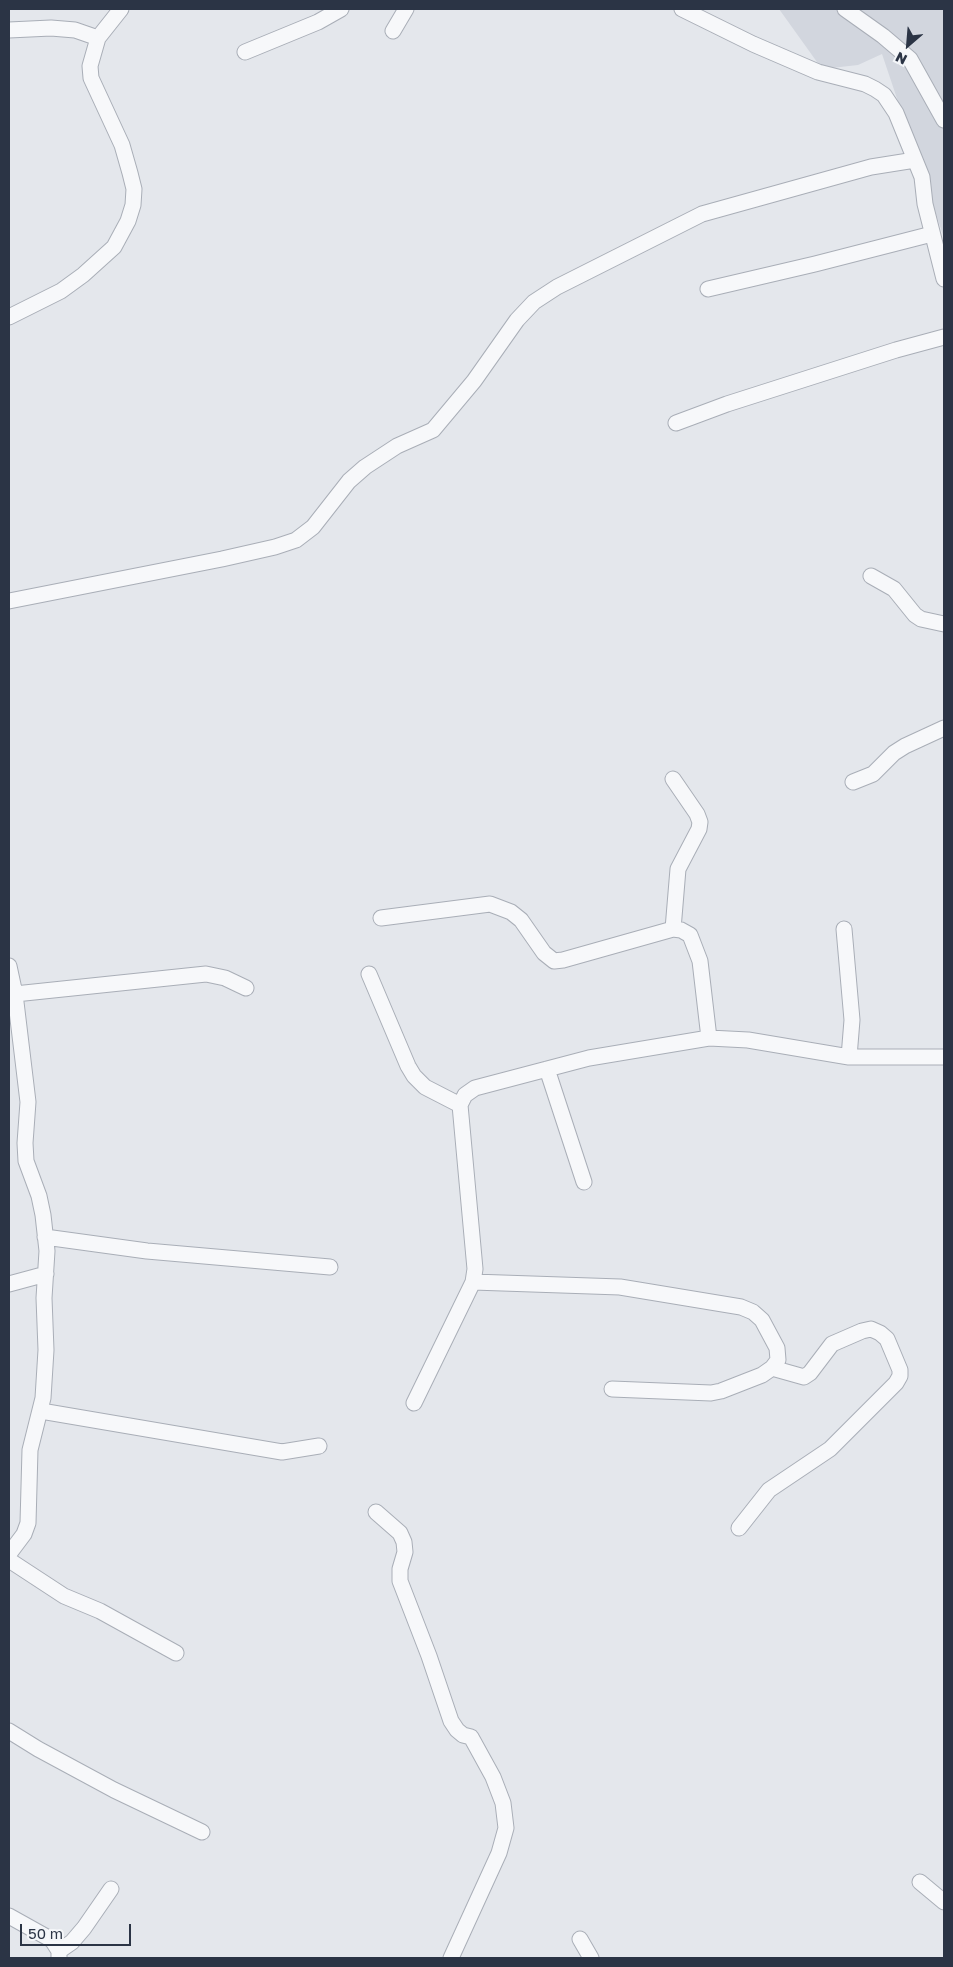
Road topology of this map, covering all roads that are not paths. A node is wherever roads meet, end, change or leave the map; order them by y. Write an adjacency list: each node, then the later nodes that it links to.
1 (121, 9): 8 (street)
2 (341, 9): 9 (street)
3 (406, 9): 7 (street)
4 (682, 9): 11 (street)
5 (845, 9): 10 (street)
6 (9, 30): 8 (street)
7 (393, 31)
8 (98, 38): 15 (street)
9 (245, 52)
10 (944, 120)
11 (915, 160): 12 (street); 19 (street)
12 (932, 234): 13 (street); 14 (street)
13 (944, 279)
14 (708, 288)
15 (9, 317)
16 (944, 337): 17 (street)
17 (676, 423)
18 (871, 576): 20 (street)
19 (9, 601)
20 (944, 624)
21 (944, 728): 23 (street)
22 (673, 779): 26 (street)
23 (853, 782)
24 (381, 918): 26 (street)
25 (844, 929): 32 (street)
26 (673, 930): 31 (street)
27 (9, 966): 30 (street)
28 (369, 974): 35 (street)
29 (246, 988): 30 (street)
30 (15, 994): 37 (street)
31 (708, 1038): 32 (street); 34 (street)
32 (849, 1056): 33 (street)
33 (944, 1057)
34 (547, 1069): 35 (street); 36 (street)
35 (460, 1105): 40 (street)
36 (584, 1182)
37 (45, 1237): 38 (street); 39 (street)
38 (330, 1267)
39 (46, 1274): 41 (street); 45 (street)
40 (473, 1282): 42 (street); 44 (street)
41 (9, 1284)
42 (772, 1368): 43 (street); 48 (street)
43 (612, 1389)
44 (414, 1403)
45 (41, 1411): 46 (street); 49 (street)
46 (319, 1446)
47 (376, 1512): 60 (street)
48 (739, 1528)
49 (9, 1554)
50 (9, 1560): 51 (street)
51 (176, 1652)
52 (9, 1731): 53 (street)
53 (202, 1832)
54 (920, 1882): 56 (street)
55 (111, 1890): 59 (street)
56 (944, 1902)
57 (9, 1916): 59 (street)
58 (580, 1938): 61 (street)
59 (59, 1954)
60 (451, 1958)
61 (591, 1958)

